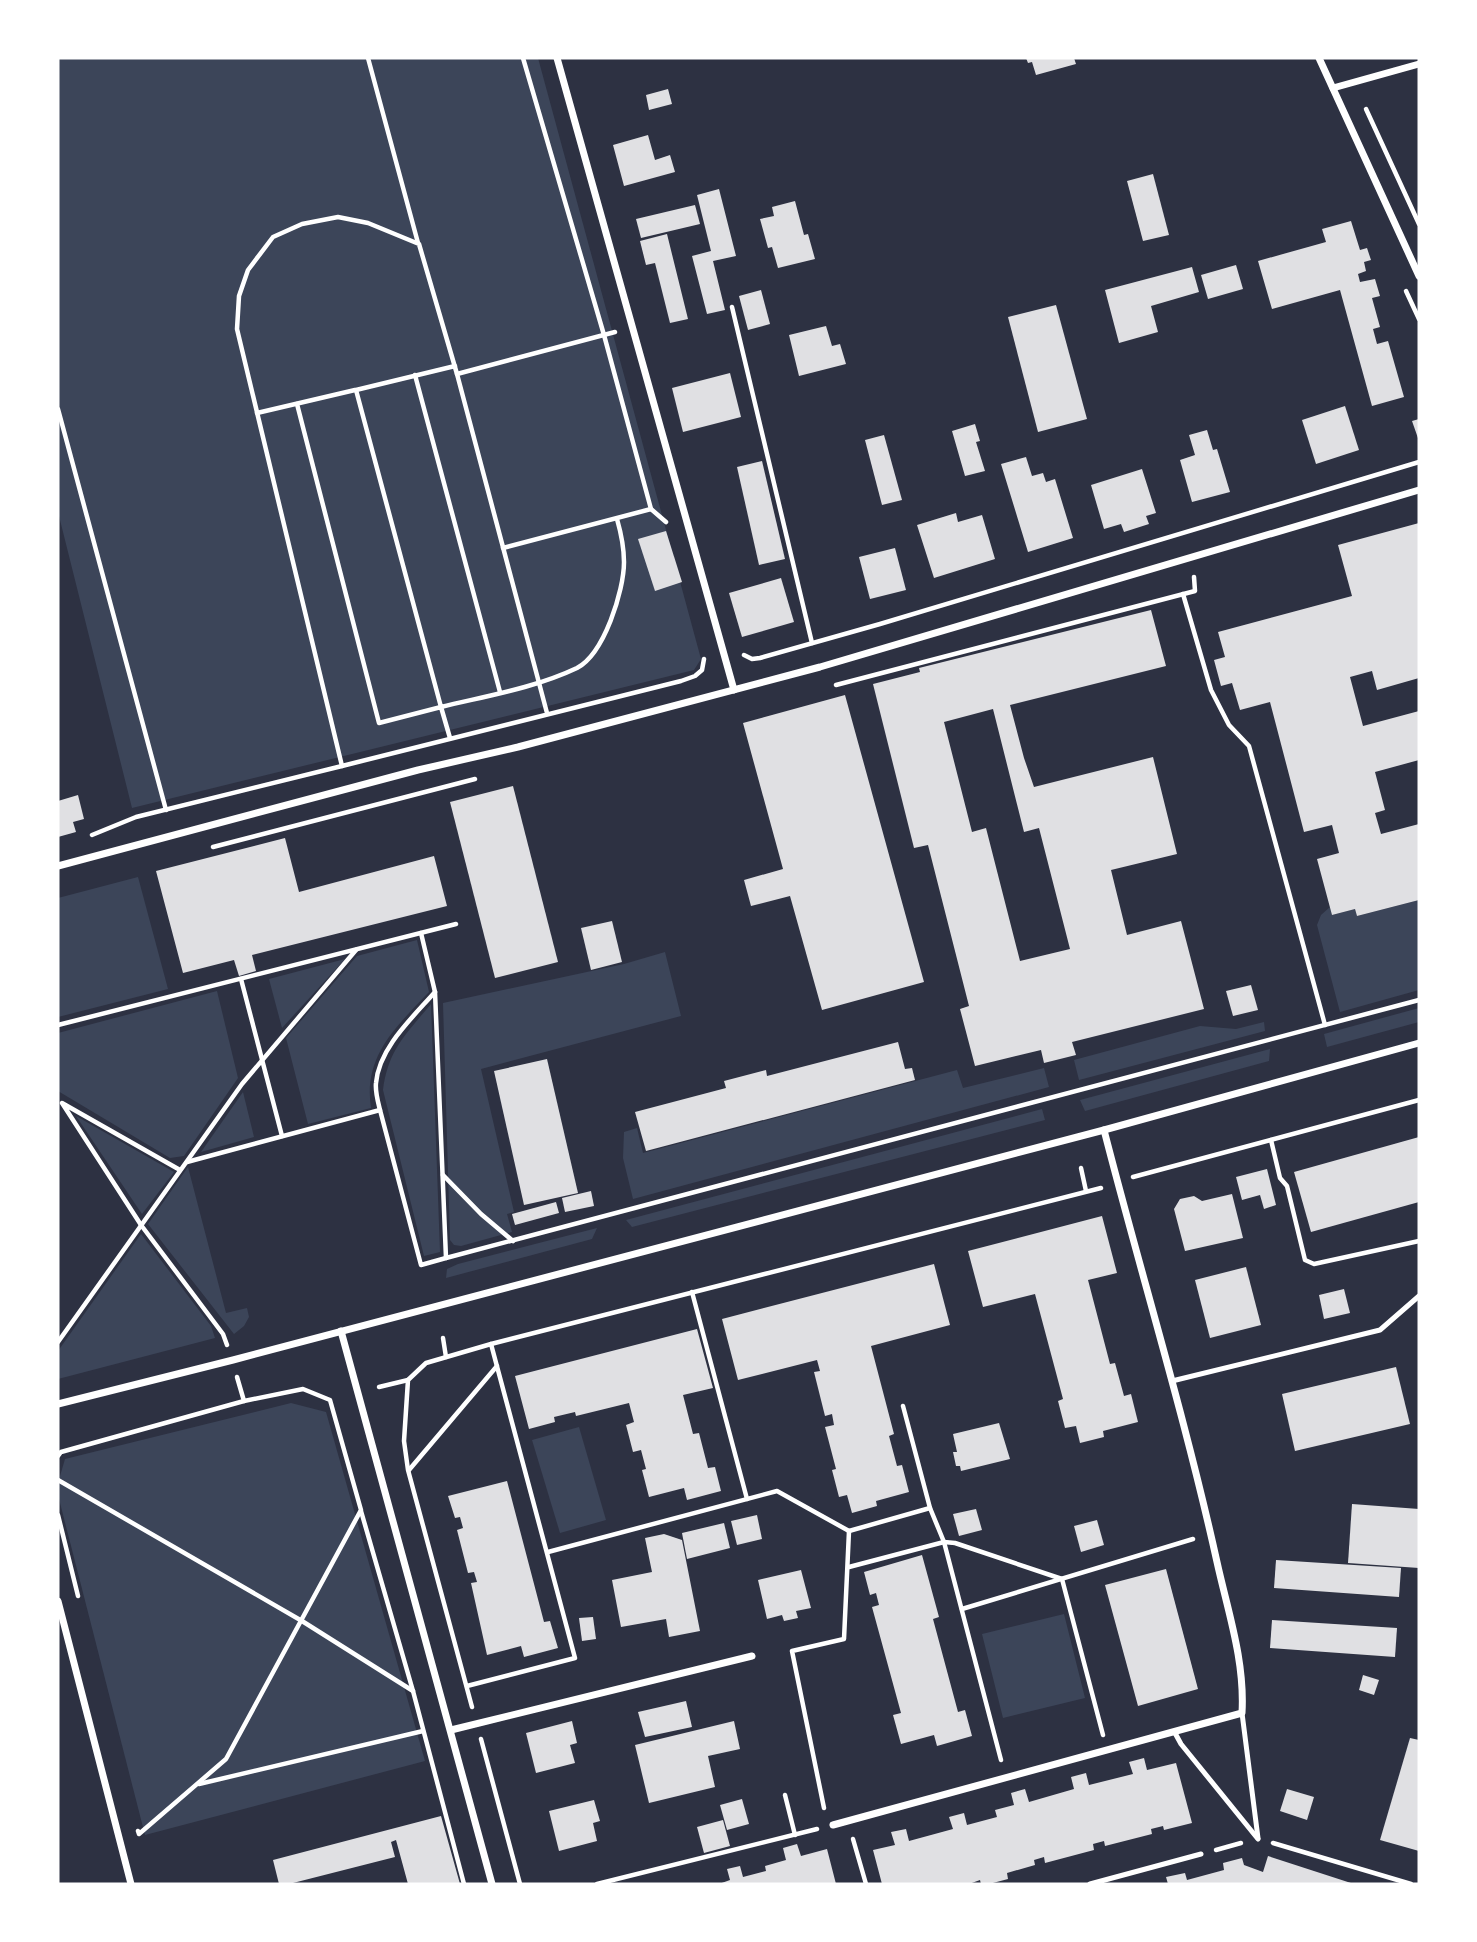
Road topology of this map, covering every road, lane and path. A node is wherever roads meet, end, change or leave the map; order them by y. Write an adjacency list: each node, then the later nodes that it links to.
1 (369, 58): 7 (path)
2 (523, 58): 11 (path)
3 (557, 58): 10 (street)
4 (1319, 58): 6 (street)
5 (1419, 64): 6 (street)
6 (1333, 89): 8 (street)
7 (419, 244): 12 (path); 18 (path)
8 (1419, 276)
9 (732, 307): 24 (path)
10 (632, 329): 11 (path); 29 (street)
11 (604, 335): 13 (path); 21 (path)
12 (455, 366): 13 (path); 14 (path)
13 (457, 374): 22 (path)
14 (415, 375): 15 (path); 30 (path)
15 (356, 390): 16 (path); 31 (path)
16 (297, 404): 18 (path); 31 (path)
17 (58, 409): 35 (path)
18 (257, 413): 34 (path)
19 (1419, 463): 24 (path)
20 (1419, 490): 27 (street)
21 (617, 519): 22 (path); 28 (path)
22 (503, 548): 28 (path)
23 (1183, 594): 45 (path)
24 (812, 643): 25 (path); 27 (path)
25 (738, 647)
26 (703, 655): 32 (path)
27 (820, 667): 29 (street)
28 (538, 682): 30 (path); 32 (path)
29 (734, 690): 37 (street)
30 (500, 692): 31 (path)
31 (442, 707): 33 (path)
32 (547, 713): 33 (path)
33 (450, 738): 34 (path)
34 (342, 766): 35 (path)
35 (166, 810): 36 (path)
36 (85, 838)
37 (58, 866)
38 (456, 924): 39 (path)
39 (421, 933): 40 (path); 42 (path)
40 (356, 950): 41 (path); 47 (path)
41 (241, 979): 44 (path); 47 (path)
42 (435, 992): 50 (path); 57 (path)
43 (1419, 1000): 45 (path)
44 (58, 1025)
45 (1325, 1025): 61 (path)
46 (1419, 1042): 51 (street)
47 (262, 1060): 52 (path); 54 (path)
48 (1419, 1100): 53 (path)
49 (60, 1101): 56 (path); 60 (path)
50 (380, 1110): 52 (path); 63 (path)
51 (1104, 1130): 58 (street); 66 (street)
52 (282, 1136): 54 (path)
53 (1271, 1140): 58 (path); 62 (path)
54 (186, 1162): 56 (path)
55 (1081, 1168): 59 (path)
56 (180, 1170): 60 (path)
57 (443, 1174): 61 (path); 63 (path)
58 (1117, 1182): 59 (path); 74 (street)
59 (1086, 1191): 64 (path)
60 (141, 1225): 68 (path); 71 (path)
61 (514, 1241): 63 (path)
62 (1419, 1241)
63 (446, 1258)
64 (692, 1292): 69 (path); 82 (path)
65 (1419, 1296): 74 (lane)
66 (341, 1331): 71 (street); 101 (street)
67 (443, 1338): 70 (path)
68 (58, 1342)
69 (491, 1344): 70 (path); 72 (path)
70 (446, 1357): 73 (path)
71 (233, 1360): 76 (path); 77 (street)
72 (497, 1366): 80 (path); 89 (path)
73 (408, 1380): 75 (path); 80 (path)
74 (1171, 1381): 99 (street)
75 (379, 1387)
76 (244, 1401): 79 (path); 84 (path)
77 (58, 1404)
78 (903, 1406): 83 (path)
79 (58, 1456)
80 (408, 1471): 97 (path)
81 (58, 1480): 95 (path)
82 (747, 1499): 86 (path); 89 (path)
83 (930, 1508): 86 (path); 88 (path)
84 (360, 1510): 95 (path); 98 (path)
85 (58, 1515): 93 (path)
86 (849, 1531): 90 (path)
87 (1193, 1539): 91 (path)
88 (944, 1542): 90 (path); 91 (path); 94 (path)
89 (548, 1552): 97 (path)
90 (849, 1567): 110 (path)
91 (1062, 1579): 94 (path); 104 (path)
92 (58, 1601): 114 (street)
93 (81, 1608)
94 (961, 1609): 105 (path)
95 (302, 1621): 98 (path); 106 (path)
96 (752, 1656): 100 (street)
97 (467, 1686): 100 (path)
98 (413, 1691): 102 (path)
99 (1242, 1713): 103 (street); 112 (lane)
100 (477, 1723): 101 (street); 117 (path)
101 (451, 1730): 116 (street)
102 (423, 1731): 106 (path); 115 (path)
103 (1175, 1733): 104 (street); 112 (lane)
104 (1108, 1750): 105 (street)
105 (1005, 1778): 109 (street)
106 (197, 1785): 108 (path)
107 (785, 1795): 111 (path)
108 (135, 1821)
109 (848, 1821): 110 (street); 119 (path)
110 (831, 1826): 111 (path)
111 (795, 1835): 118 (path)
112 (1258, 1839): 113 (path); 121 (path)
113 (1201, 1854): 120 (lane)
114 (131, 1884)
115 (464, 1884)
116 (492, 1884)
117 (520, 1884)
118 (597, 1884)
119 (866, 1884)
120 (1090, 1884)
121 (1411, 1884)

